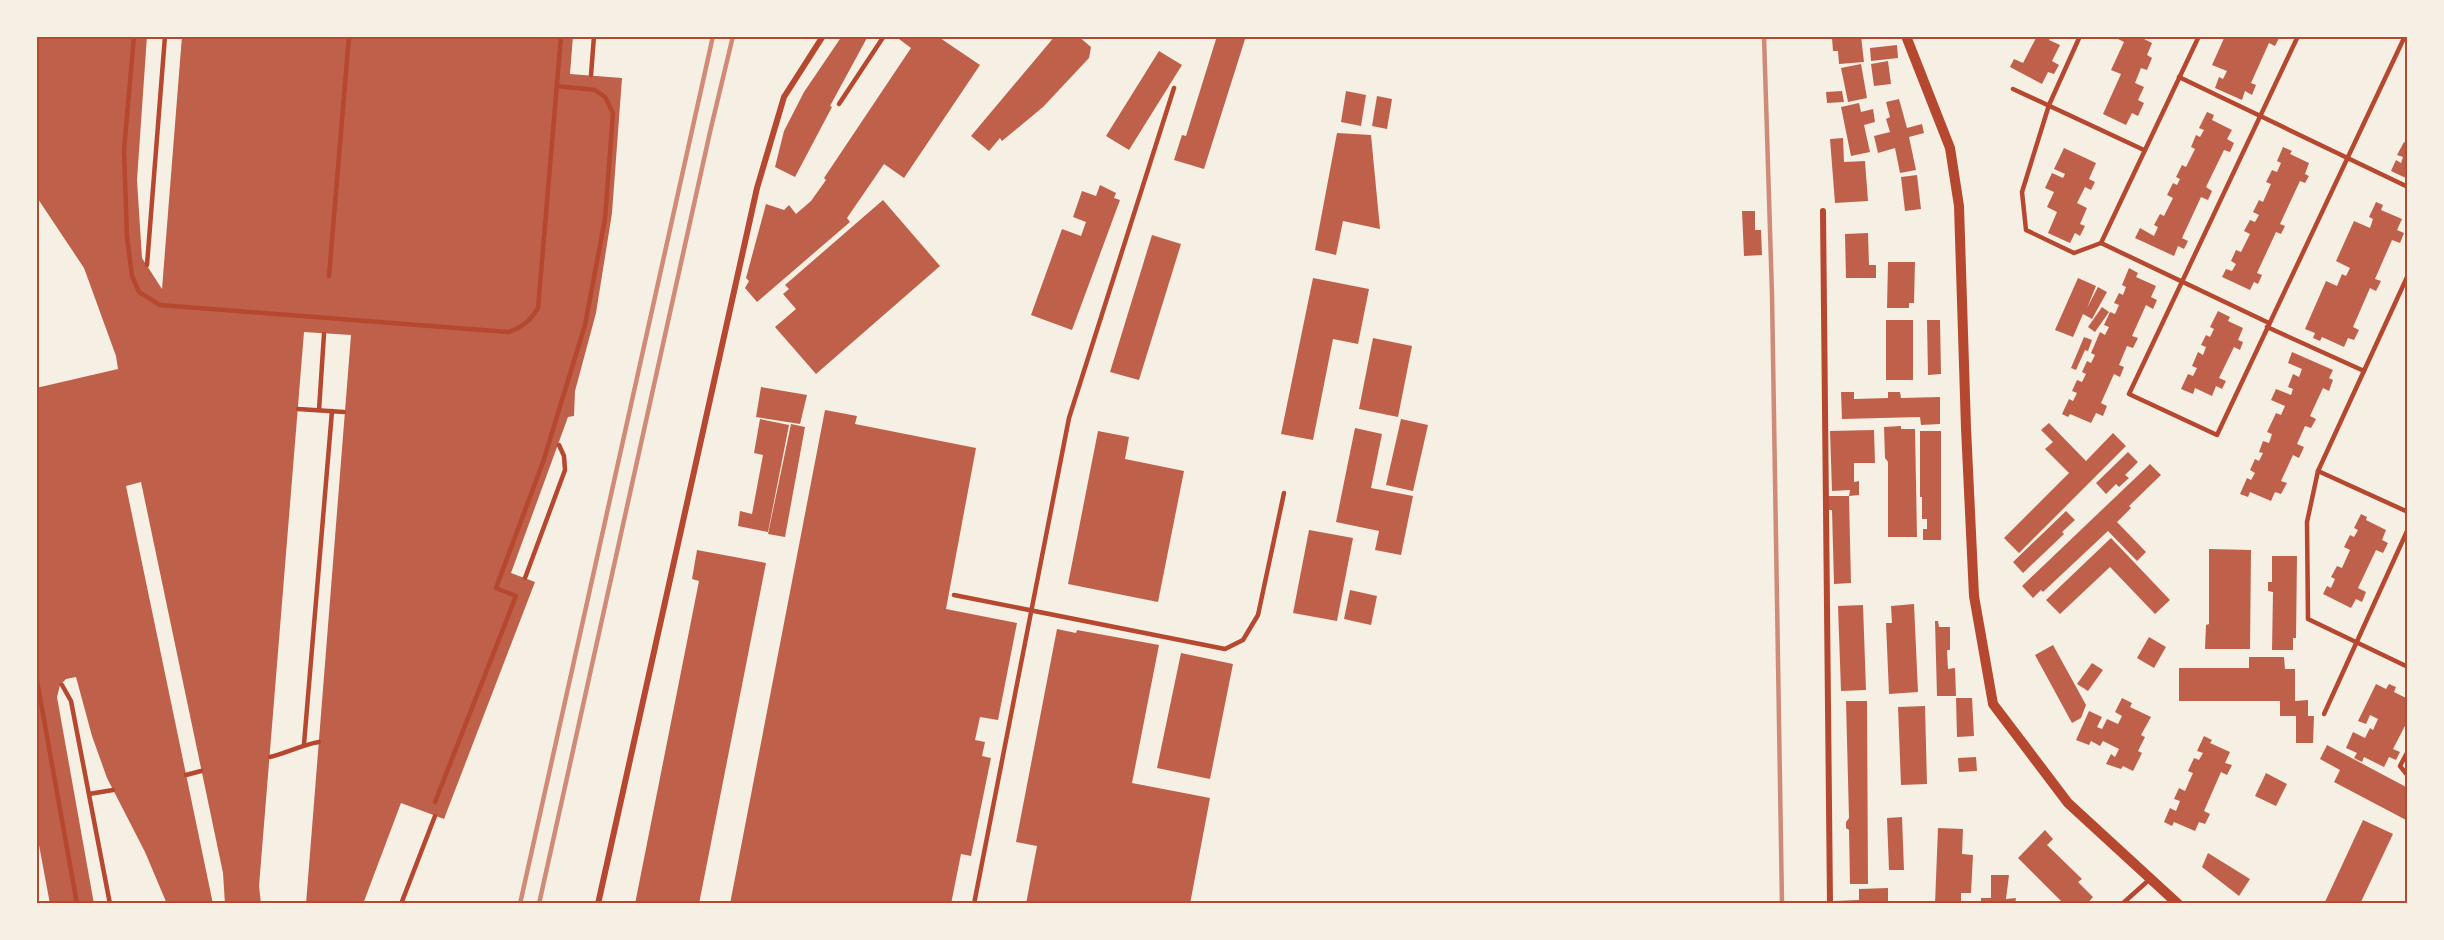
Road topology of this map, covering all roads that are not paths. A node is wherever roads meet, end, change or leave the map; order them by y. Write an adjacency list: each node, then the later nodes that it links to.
1 (134, 36): 15 (lane)
2 (165, 36): 26 (lane)
3 (349, 36): 28 (lane)
4 (561, 36): 15 (lane)
5 (594, 36): 13 (lane)
6 (823, 36): 65 (street)
7 (884, 36): 18 (lane)
8 (1906, 36): 61 (street)
9 (2080, 36): 19 (lane)
10 (2199, 36): 14 (lane)
11 (2298, 36): 20 (lane)
12 (2405, 36): 22 (lane)
13 (591, 75)
14 (2179, 77): 20 (lane); 21 (lane)
15 (557, 86): 59 (lane)
16 (1174, 87): 44 (lane)
17 (2013, 89): 19 (lane)
18 (840, 104)
19 (2049, 105): 21 (lane); 25 (lane)
20 (2260, 116): 22 (lane); 29 (lane)
21 (2144, 150): 25 (lane)
22 (2347, 158): 23 (lane); 30 (lane)
23 (2408, 187)
24 (1823, 211): 67 (street)
25 (2101, 243): 29 (lane)
26 (147, 265)
27 (2408, 275): 32 (lane)
28 (329, 276)
29 (2182, 282): 30 (lane); 30 (lane)
30 (2268, 325): 32 (lane)
31 (324, 334): 34 (lane)
32 (2364, 371): 38 (lane)
33 (298, 409): 34 (lane)
34 (318, 410): 35 (lane)
35 (332, 411): 36 (lane); 51 (lane)
36 (344, 412)
37 (559, 445): 42 (lane)
38 (2318, 471): 40 (lane); 45 (lane)
39 (1284, 493): 44 (lane)
40 (2408, 513)
41 (2408, 529): 45 (lane)
42 (525, 578)
43 (954, 595): 44 (lane)
44 (1032, 611): 66 (lane)
45 (2356, 642): 46 (lane); 49 (lane)
46 (2408, 667)
47 (36, 675): 62 (lane)
48 (62, 685): 58 (lane)
49 (2324, 714)
50 (319, 742): 51 (lane)
51 (304, 744): 53 (lane)
52 (2408, 751): 56 (lane)
53 (270, 757)
54 (201, 771): 55 (lane)
55 (186, 775)
56 (2408, 776)
57 (112, 790): 58 (lane)
58 (89, 794): 63 (lane)
59 (435, 802)
60 (435, 816): 64 (lane)
61 (2150, 879): 68 (lane); 69 (street)
62 (77, 904)
63 (110, 904)
64 (401, 904)
65 (598, 904)
66 (974, 904)
67 (1830, 904)
68 (2122, 904)
69 (2178, 904)

